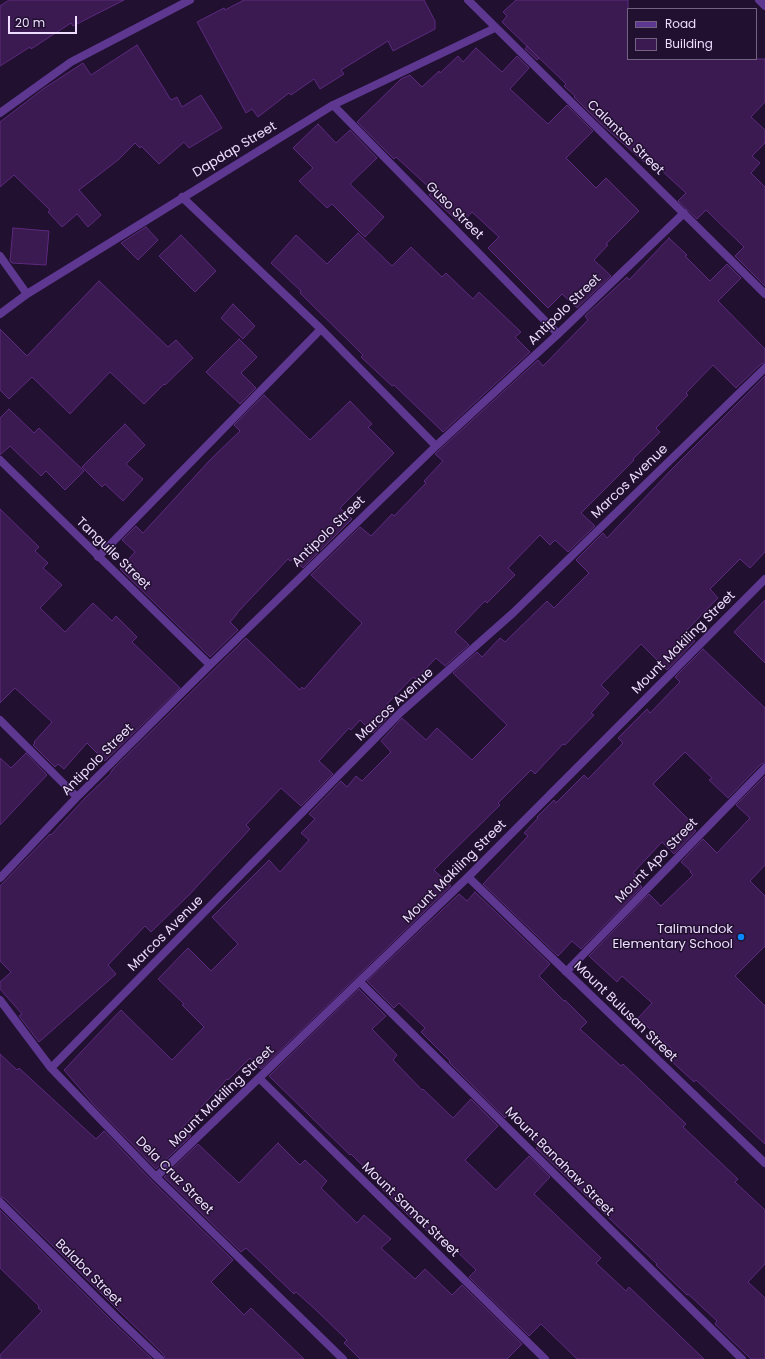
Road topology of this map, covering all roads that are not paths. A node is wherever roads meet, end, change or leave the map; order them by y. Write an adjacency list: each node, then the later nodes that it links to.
1 (190, 0): 7 (street)
2 (468, 0): 5 (street, Calantas Street)
3 (759, 0): 4 (street)
4 (765, 6)
5 (495, 28): 6 (street, Dapdap Street); 9 (street, Calantas Street)
6 (333, 105): 8 (street, Dapdap Street); 15 (street, Guso Street)
7 (0, 113)
8 (182, 197): 11 (street, Dapdap Street); 14 (street)
9 (684, 213): 12 (street, Calantas Street); 15 (street, Antipolo Street)
10 (0, 256): 11 (street)
11 (27, 294): 13 (street, Dapdap Street)
12 (765, 294)
13 (0, 314)
14 (321, 329): 17 (street); 19 (street)
15 (558, 334): 17 (street, Antipolo Street)
16 (765, 368): 30 (street, Marcos Avenue)
17 (436, 446): 21 (street, Antipolo Street)
18 (0, 460): 19 (street, Tanguile Street)
19 (98, 557): 21 (street, Tanguile Street)
20 (765, 579): 25 (street, Mount Makiling Street)
21 (210, 665): 24 (street, Antipolo Street)
22 (0, 720): 24 (street)
23 (765, 768): 27 (street, Mount Apo Street)
24 (77, 797): 26 (street, Antipolo Street)
25 (468, 877): 27 (street, Mount Bulusan Street); 28 (street, Mount Makiling Street)
26 (0, 878)
27 (566, 972): 32 (street, Mount Bulusan Street)
28 (360, 982): 31 (street, Mount Makiling Street); 38 (street, Mount Banahaw Street)
29 (0, 1000): 30 (street, Dela Cruz Street)
30 (51, 1068): 33 (street, Dela Cruz Street)
31 (259, 1078): 33 (street, Mount Makiling Street); 37 (street, Mount Samat Street)
32 (765, 1163)
33 (156, 1177): 36 (street, Dela Cruz Street)
34 (0, 1202): 35 (street, Balaba Street)
35 (160, 1359)
36 (343, 1359)
37 (545, 1359)
38 (742, 1359)

